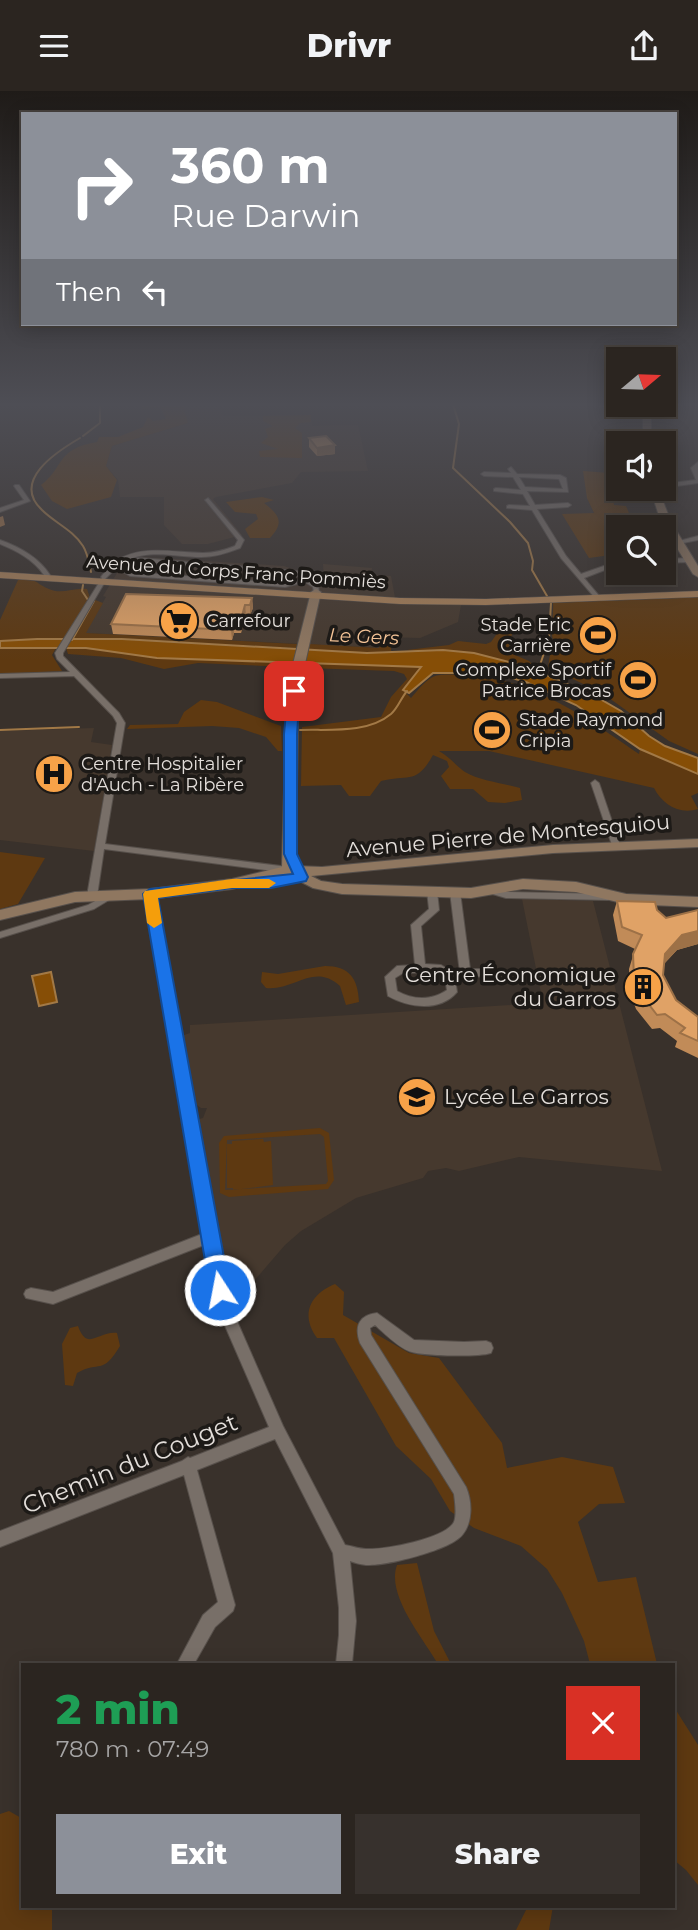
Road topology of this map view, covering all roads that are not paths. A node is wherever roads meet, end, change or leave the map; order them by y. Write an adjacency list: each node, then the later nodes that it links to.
1 (20, 490): 10 (street)
2 (496, 490): 4 (street)
3 (566, 490): 4 (street)
4 (524, 491): 9 (street)
5 (208, 499): 14 (street)
6 (659, 501): 13 (street)
7 (568, 505): 9 (street)
8 (509, 507): 9 (street)
9 (533, 507): 21 (street)
10 (2, 508)
11 (698, 538): 13 (street)
12 (0, 542): 20 (street)
13 (678, 542): 15 (street)
14 (124, 560): 22 (street); 23 (street); 23 (street)
15 (690, 560): 16 (street); 18 (street)
16 (676, 561)
17 (606, 567): 21 (street)
18 (698, 574)
19 (0, 575): 20 (main road, Avenue du Corps Franc Pommiès)
20 (46, 576): 22 (main road, Avenue du Corps Franc Pommiès)
21 (580, 577): 27 (street)
22 (104, 579): 24 (main road, Avenue du Corps Franc Pommiès); 30 (street)
23 (307, 579): 24 (street)
24 (316, 594): 26 (main road, Avenue du Corps Franc Pommiès); 28 (main road, Avenue du Corps Franc Pommiès); 29 (street)
25 (698, 594): 27 (main road, Avenue du Corps Franc Pommiès)
26 (330, 596): 28 (main road, Avenue du Corps Franc Pommiès); 29 (street)
27 (597, 597): 28 (main road, Avenue du Corps Franc Pommiès)
28 (425, 601)
29 (310, 619): 36 (street)
30 (76, 674): 31 (street); 35 (street)
31 (0, 676)
32 (595, 783): 34 (street)
33 (698, 843): 34 (street, Avenue Pierre de Montesquiou)
34 (616, 845): 38 (street, Avenue Pierre de Montesquiou)
35 (100, 846): 37 (street, Avenue Pierre de Montesquiou); 46 (street)
36 (291, 851): 37 (street); 39 (street, Avenue Pierre de Montesquiou); 40 (street)
37 (272, 866): 40 (street, Avenue Pierre de Montesquiou)
38 (348, 870): 39 (street, Avenue Pierre de Montesquiou); 41 (street)
39 (322, 872): 40 (street, Avenue Pierre de Montesquiou)
40 (296, 873): 41 (street); 45 (street)
41 (387, 890): 42 (street)
42 (432, 891): 44 (street); 51 (street)
43 (492, 891): 44 (street); 47 (street); 47 (street)
44 (455, 892): 52 (street)
45 (150, 894): 46 (street); 53 (street)
46 (99, 897): 49 (street); 50 (street)
47 (608, 897): 48 (street)
48 (698, 902)
49 (0, 915)
50 (0, 935)
51 (420, 968): 51 (street)
52 (488, 973)
53 (209, 1237): 54 (street); 56 (street)
54 (31, 1294)
55 (486, 1347): 59 (street)
56 (278, 1431): 57 (street, Chemin du Couget); 59 (street)
57 (188, 1464): 58 (street, Chemin du Couget); 60 (street)
58 (0, 1539)
59 (340, 1551): 61 (street)
60 (186, 1663)
61 (344, 1663)

